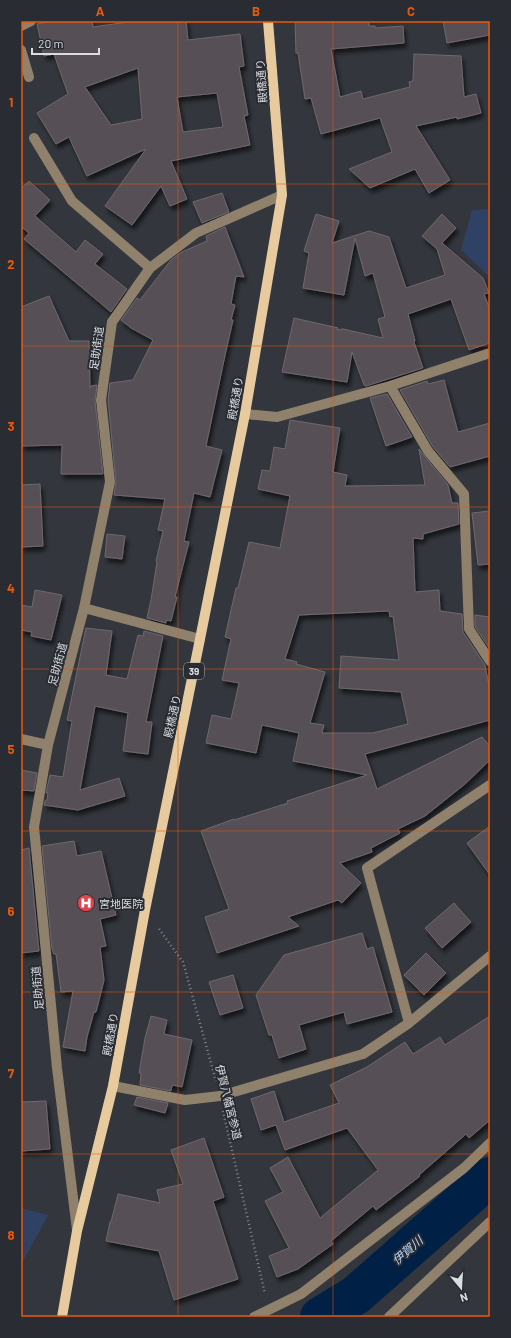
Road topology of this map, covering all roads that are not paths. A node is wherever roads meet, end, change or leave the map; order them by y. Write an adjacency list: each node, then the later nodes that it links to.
1 (32, 21): 3 (street)
2 (268, 21): 7 (main road, 殿橋通り / 39)
3 (21, 26)
4 (21, 50): 5 (street)
5 (30, 77)
6 (34, 138): 8 (street)
7 (282, 195): 8 (street, 足助街道); 11 (main road, 殿橋通り / 39)
8 (150, 268): 12 (street, 足助街道)
9 (490, 353): 10 (street)
10 (390, 386): 11 (street); 14 (street)
11 (245, 414): 13 (main road, 殿橋通り / 39)
12 (84, 608): 13 (street); 16 (street, 足助街道)
13 (200, 639): 20 (main road, 殿橋通り / 39)
14 (490, 661)
15 (21, 739): 16 (street)
16 (48, 745): 23 (street, 足助街道)
17 (490, 785): 19 (street)
18 (490, 956): 19 (street)
19 (409, 1023): 20 (street)
20 (113, 1086): 23 (main road, 殿橋通り / 39)
21 (490, 1143): 25 (street)
22 (490, 1222): 26 (street)
23 (77, 1231): 24 (main road, 殿橋通り / 39)
24 (62, 1317)
25 (254, 1317)
26 (389, 1317)

